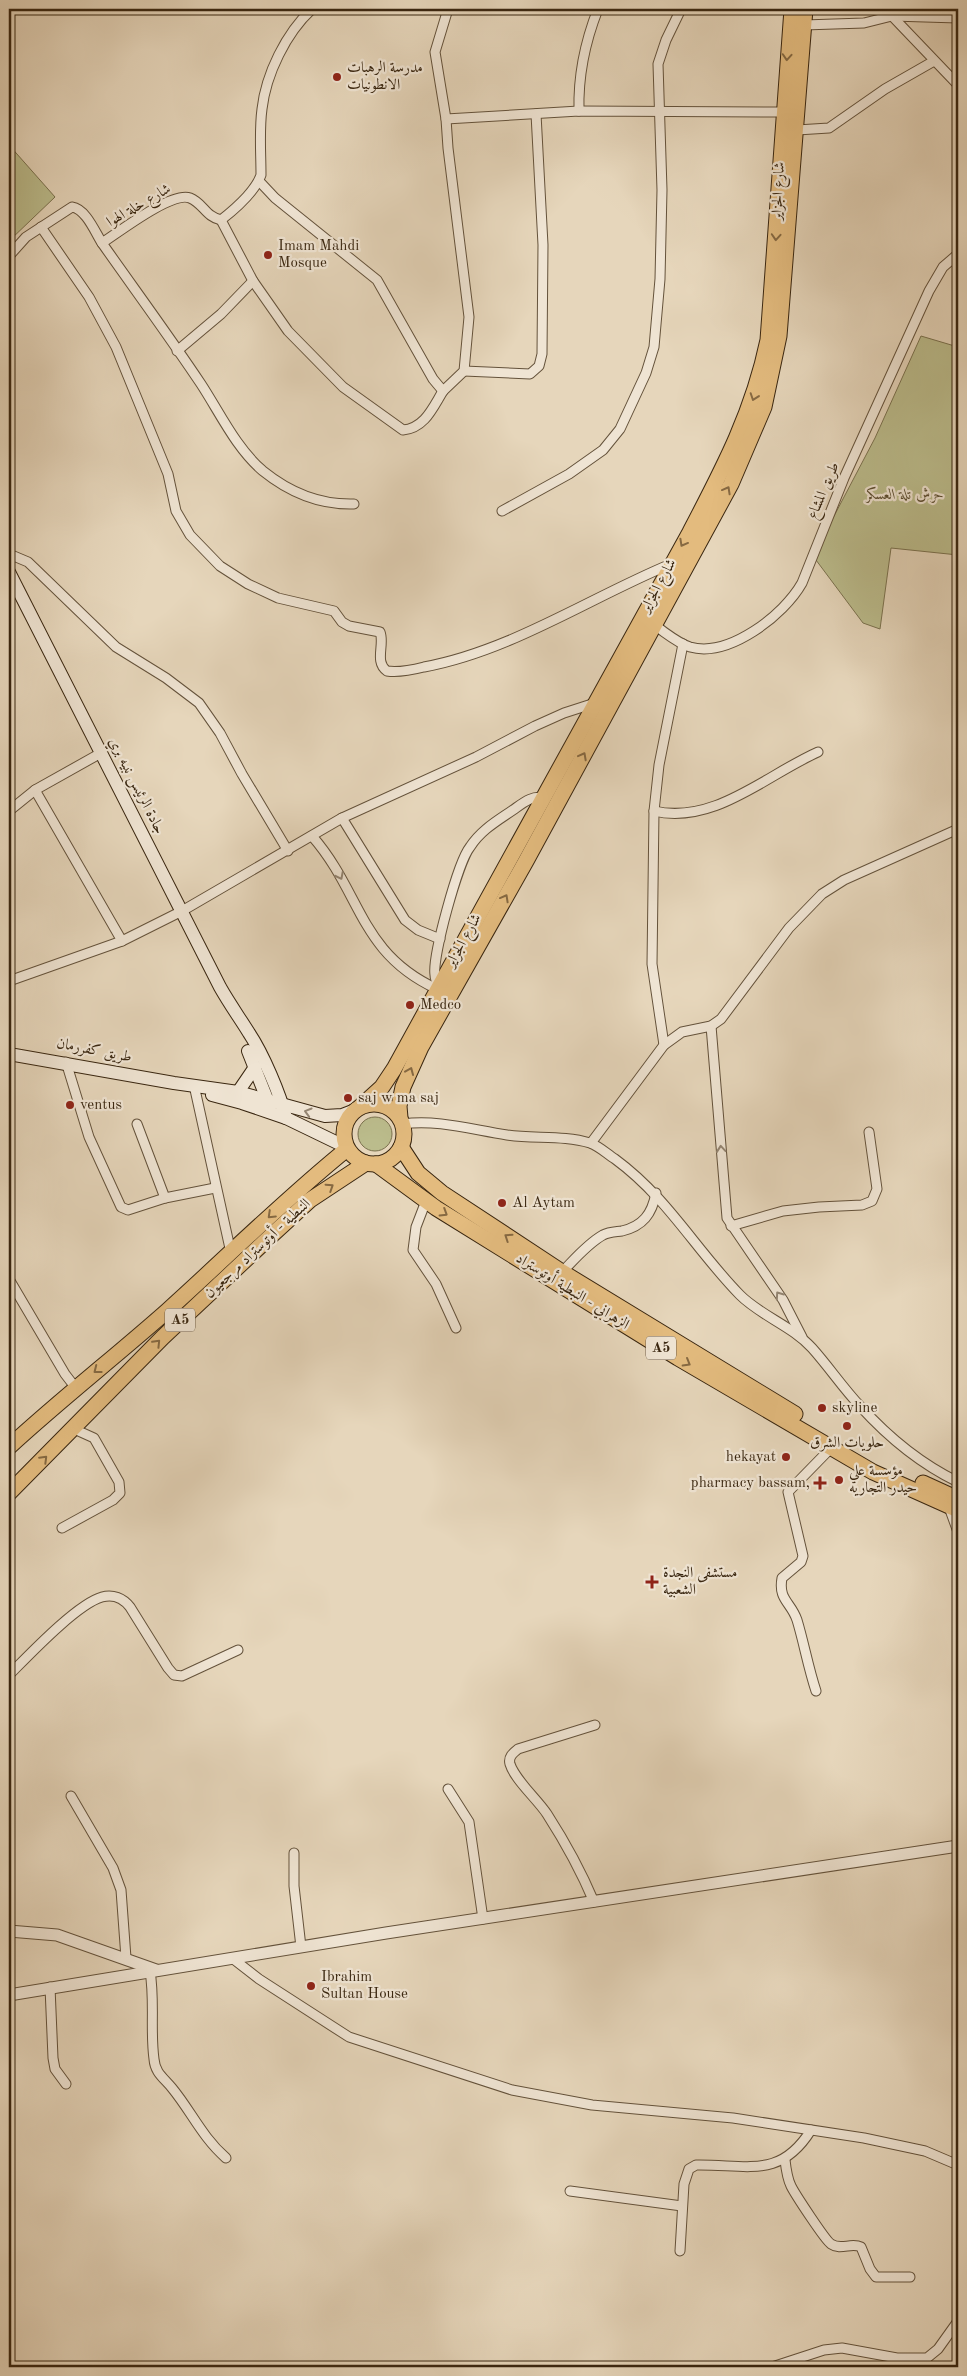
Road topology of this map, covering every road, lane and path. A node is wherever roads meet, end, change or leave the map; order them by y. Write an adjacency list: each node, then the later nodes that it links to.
1 (312, 9): 18 (street)
2 (448, 9): 16 (street)
3 (598, 9): 13 (street)
4 (681, 9): 12 (street)
5 (792, 9): 14 (main road, شارع الجزاير, one-way to 14)
6 (805, 9): 9 (main road, شارع الجزاير)
7 (891, 12): 8 (street); 9 (street); 10 (street)
8 (958, 18)
9 (804, 25): 17 (main road, شارع الجزاير)
10 (934, 61): 11 (street); 17 (street)
11 (958, 85)
12 (660, 110): 13 (street); 14 (street); 29 (street)
13 (579, 111): 15 (street)
14 (783, 112): 31 (main road, شارع الجزاير, one-way to 31)
15 (536, 114): 16 (street); 26 (street)
16 (446, 118): 26 (street)
17 (796, 130): 33 (main road, شارع الجزاير, one-way to 17)
18 (259, 181): 19 (street); 27 (street)
19 (221, 220): 21 (street, شارع خلة الهوا); 24 (street)
20 (42, 227): 21 (street, شارع خلة الهوا); 23 (street, شارع خلة الهوا); 31 (street)
21 (102, 243): 25 (street)
22 (958, 254): 34 (street, طريق المشاع)
23 (9, 256)
24 (253, 282): 25 (street); 27 (street)
25 (177, 350): 28 (street)
26 (464, 371): 27 (street)
27 (444, 391)
28 (354, 504)
29 (502, 511)
30 (9, 554): 45 (street)
31 (672, 564): 35 (main road, شارع الجزاير)
32 (9, 572): 37 (main road, جادة الرئيس نبيه بري)
33 (654, 625): 34 (street, طريق المشاع); 64 (main road, شارع الجزاير, one-way to 33)
34 (683, 644): 40 (street)
35 (596, 703): 39 (main road, شارع الجزاير); 42 (street)
36 (818, 752): 40 (street)
37 (101, 753): 38 (street); 46 (main road, جادة الرئيس نبيه بري)
38 (35, 790): 41 (street); 48 (street)
39 (544, 798): 47 (street); 50 (main road, شارع الجزاير)
40 (654, 810): 53 (street)
41 (9, 811)
42 (342, 818): 44 (street); 47 (street)
43 (958, 829): 52 (street)
44 (312, 836): 45 (street); 50 (street, one-way to 50)
45 (288, 851): 46 (street)
46 (182, 911): 48 (street); 51 (main road, جادة الرئيس نبيه بري)
47 (440, 939): 50 (street)
48 (122, 941): 49 (street)
49 (9, 981)
50 (438, 988): 61 (main road, شارع الجزاير)
51 (234, 1014): 56 (main road); 60 (main road)
52 (711, 1026): 53 (street); 75 (street, one-way to 52)
53 (664, 1045): 67 (street)
54 (9, 1054): 55 (main road, طريق كفررمان)
55 (66, 1062): 57 (main road, طريق كفررمان); 73 (street)
56 (256, 1067): 58 (main road); 59 (main road)
57 (195, 1089): 58 (main road); 62 (main road); 71 (street)
58 (238, 1092): 59 (main road)
59 (268, 1099): 60 (main road); 62 (main road)
60 (282, 1102): 61 (main road, one-way to 60); 63 (main road)
61 (358, 1108): 64 (main road); 69 (main road)
62 (272, 1115): 63 (main road)
63 (286, 1118): 69 (main road)
64 (401, 1121): 67 (street); 68 (main road)
65 (136, 1124): 73 (street)
66 (869, 1132): 75 (street)
67 (591, 1143): 72 (street)
68 (402, 1147): 70 (main road, A5); 77 (main road, الزهراني - النبطية أوتوستراد / A5, one-way to 68)
69 (347, 1148): 70 (main road, A5); 76 (main road, النبطية - أوتوستراد مرجعيون / A5, one-way to 76)
70 (371, 1164): 74 (main road, الزهراني - النبطية أوتوستراد / A5); 82 (main road, النبطية - أوتوستراد مرجعيون / A5, one-way to 70)
71 (215, 1188): 73 (street); 76 (street)
72 (656, 1193): 77 (street); 80 (street)
73 (165, 1198)
74 (426, 1201): 79 (street); 84 (main road, الزهراني - النبطية أوتوستراد / A5, one-way to 84)
75 (731, 1226): 80 (street, one-way to 75)
76 (231, 1253): 81 (main road, النبطية - أوتوستراد مرجعيون / A5, one-way to 81)
77 (562, 1272): 87 (main road, الزهراني - النبطية أوتوستراد / A5)
78 (9, 1279): 81 (street)
79 (456, 1328)
80 (802, 1337): 85 (street)
81 (75, 1387): 83 (main road, النبطية - أوتوستراد مرجعيون / A5)
82 (74, 1429): 86 (main road, النبطية - أوتوستراد مرجعيون / A5, one-way to 82); 88 (street)
83 (9, 1447)
84 (832, 1447): 87 (main road, الزهراني - النبطية أوتوستراد / A5); 92 (street)
85 (958, 1482)
86 (9, 1493)
87 (956, 1505): 89 (street)
88 (62, 1528)
89 (958, 1529)
90 (238, 1650): 91 (street)
91 (9, 1675)
92 (816, 1691)
93 (595, 1725): 98 (street)
94 (448, 1789): 99 (street)
95 (71, 1796): 102 (street)
96 (958, 1846): 98 (street)
97 (294, 1853): 101 (street)
98 (594, 1902): 99 (street)
99 (483, 1919): 101 (street)
100 (9, 1932): 102 (street)
101 (301, 1947): 103 (street)
102 (126, 1958): 104 (street)
103 (232, 1958): 104 (street); 108 (street)
104 (154, 1970): 105 (street); 109 (street)
105 (50, 1987): 106 (street); 107 (street)
106 (9, 1994)
107 (66, 2084)
108 (811, 2130): 110 (street); 111 (street)
109 (226, 2158)
110 (785, 2160): 113 (street); 115 (street)
111 (958, 2165)
112 (570, 2191): 113 (street)
113 (682, 2206): 114 (street)
114 (680, 2251)
115 (910, 2277)
116 (958, 2321): 117 (street)
117 (772, 2367)

